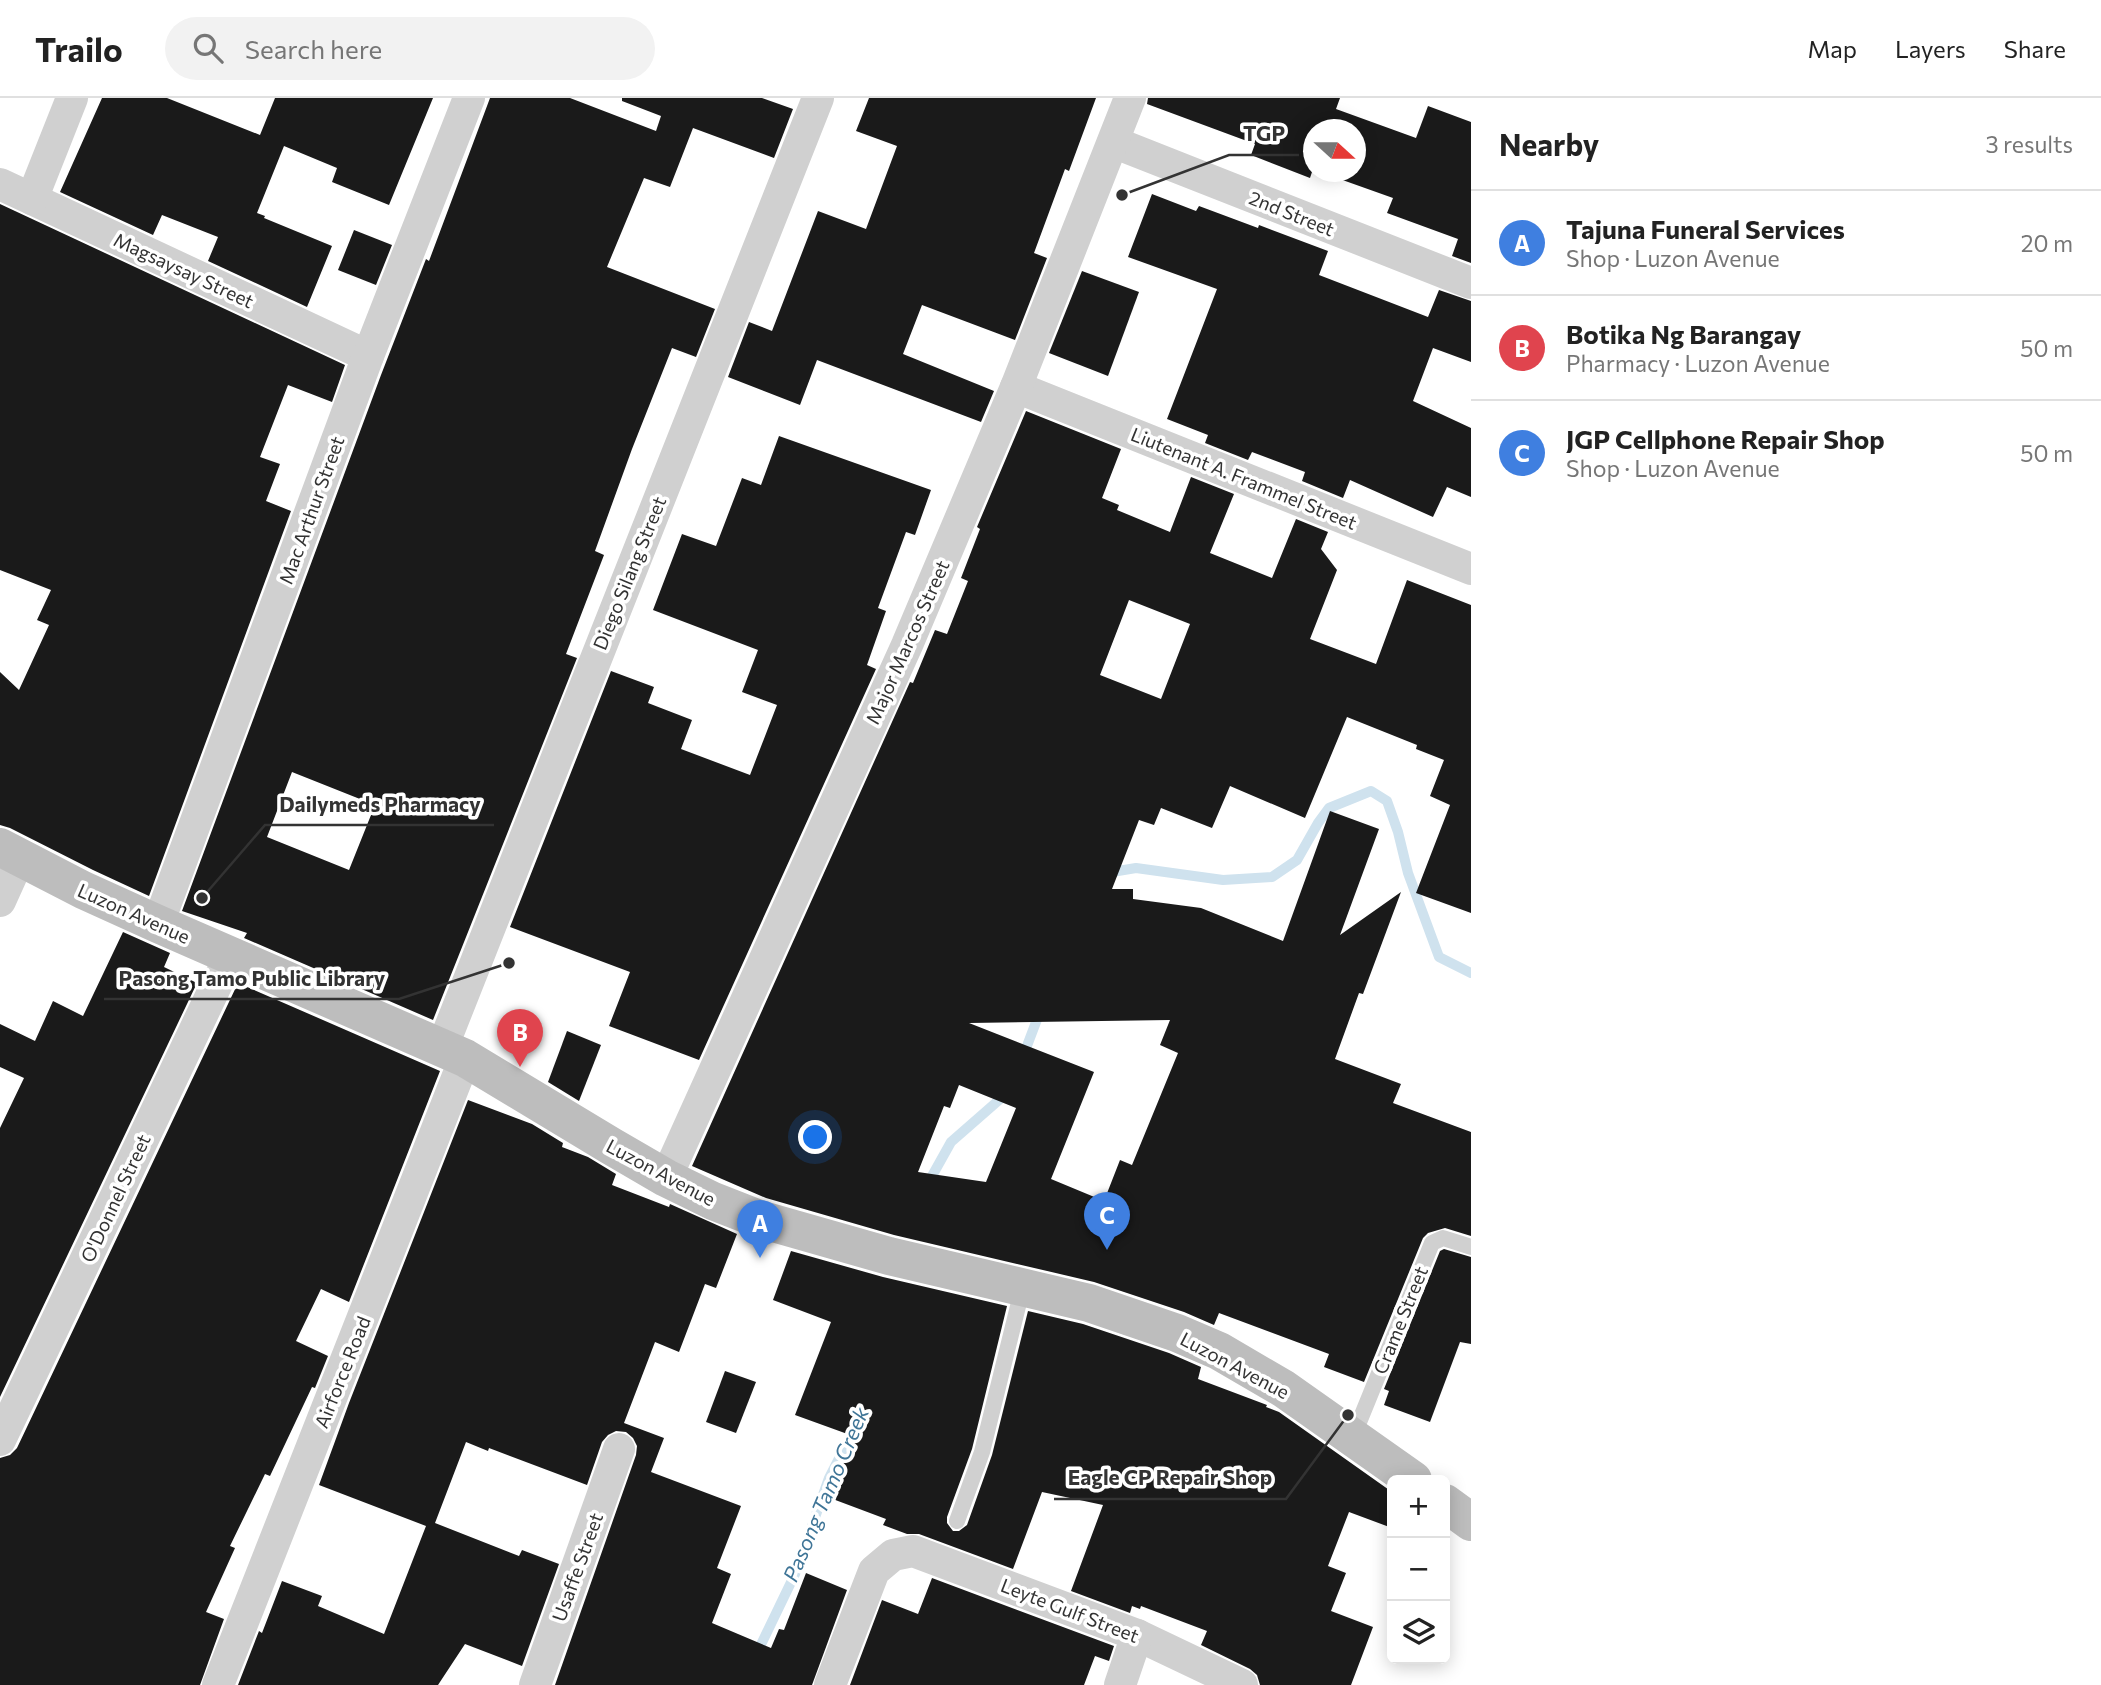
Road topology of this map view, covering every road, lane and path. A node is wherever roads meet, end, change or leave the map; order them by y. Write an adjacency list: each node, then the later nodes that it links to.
1 (72, 98): 7 (street)
2 (468, 98): 9 (street, Mac Arthur Street)
3 (818, 98): 16 (street, Diego Silang Street)
4 (1130, 98): 5 (street, Major Marcos Street)
5 (1113, 142): 8 (street, 2nd Street); 10 (street, Major Marcos Street)
6 (0, 184): 7 (street, Magsaysay Street)
7 (32, 199): 9 (street, Magsaysay Street)
8 (1471, 284)
9 (369, 356): 14 (street, Mac Arthur Street)
10 (1016, 387): 11 (street, Liutenant A. Frammel Street); 17 (street, Major Marcos Street)
11 (1471, 569)
12 (10, 853): 13 (street); 14 (main road, Luzon Avenue)
13 (0, 901)
14 (158, 924): 15 (main road, Luzon Avenue)
15 (230, 956): 16 (main road, Luzon Avenue); 21 (street, O'Donnel Street)
16 (454, 1053): 17 (main road, Luzon Avenue); 28 (street, Airforce Road)
17 (666, 1178): 19 (main road, Luzon Avenue)
18 (1471, 1247): 20 (lane, Crame Street)
19 (1023, 1286): 20 (main road, Luzon Avenue); 25 (lane)
20 (1353, 1437): 23 (main road, Luzon Avenue)
21 (0, 1440)
22 (619, 1449): 29 (street, Usaffe Street)
23 (1406, 1475)
24 (1450, 1507): 26 (main road)
25 (957, 1521)
26 (1471, 1522)
27 (1137, 1635): 30 (street, Leyte Gulf Street); 31 (street); 32 (street, Leyte Gulf Street)
28 (218, 1685)
29 (535, 1685)
30 (830, 1685)
31 (1120, 1685)
32 (1241, 1685)

